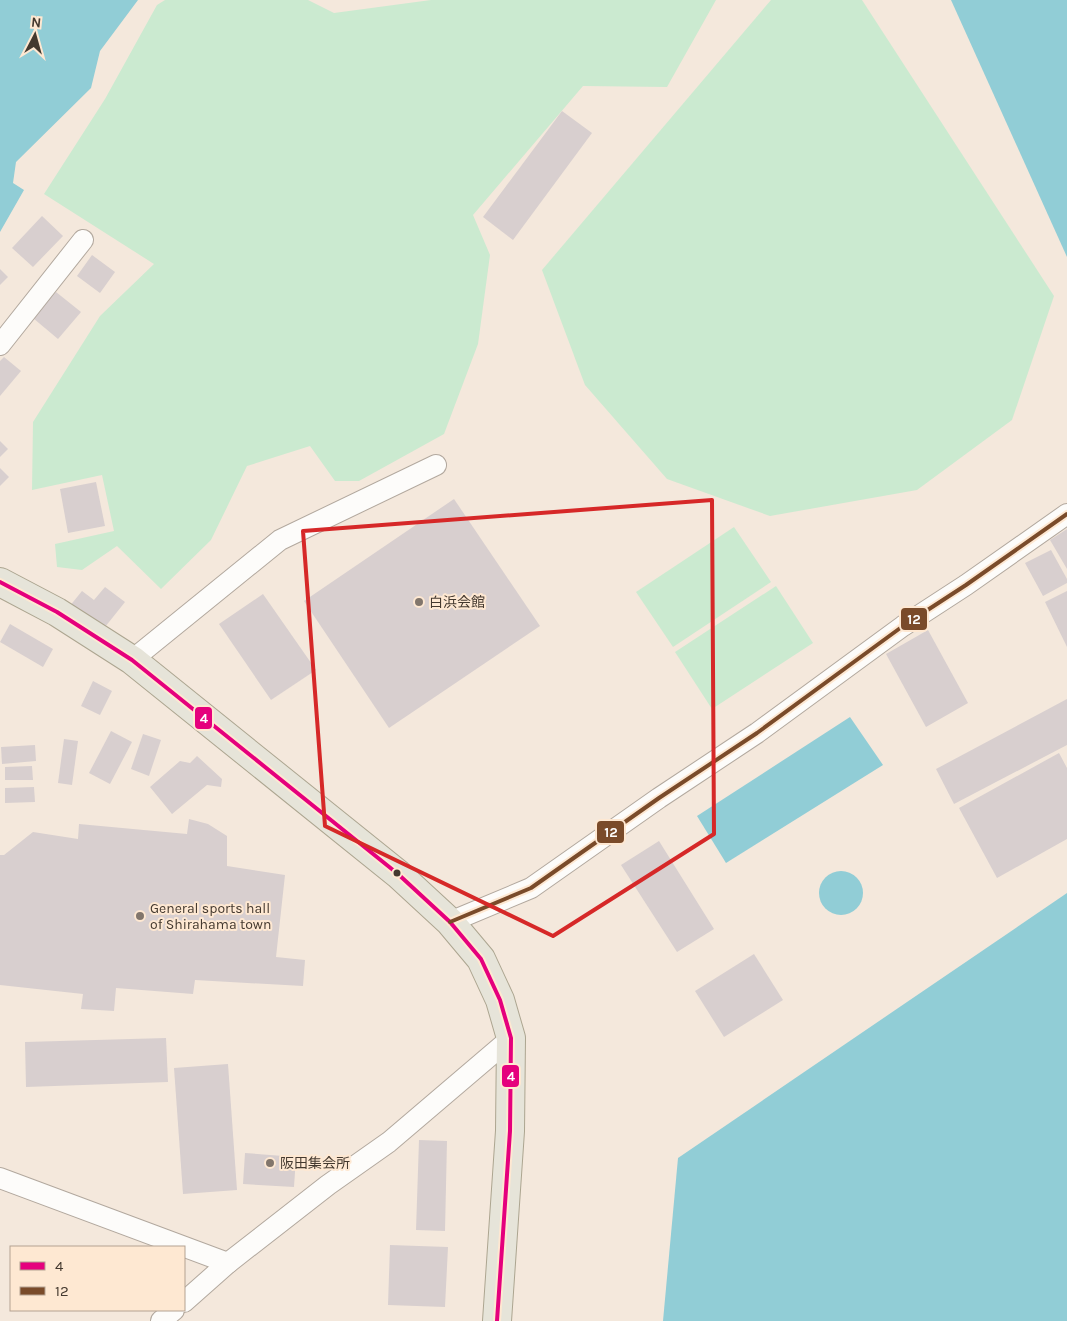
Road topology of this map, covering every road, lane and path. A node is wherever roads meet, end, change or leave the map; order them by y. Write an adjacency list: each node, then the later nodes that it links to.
1 (83, 240): 2 (street)
2 (0, 345)
3 (436, 465): 6 (street)
4 (1067, 514): 7 (street)
5 (0, 582): 6 (main road)
6 (132, 660): 7 (main road)
7 (450, 922): 8 (main road)
8 (511, 1038): 12 (street); 16 (main road)
9 (0, 1178): 10 (street)
10 (182, 1246)
11 (185, 1247): 12 (street)
12 (228, 1263): 13 (street)
13 (185, 1301)
14 (173, 1311): 15 (street)
15 (161, 1321)
16 (497, 1321)

